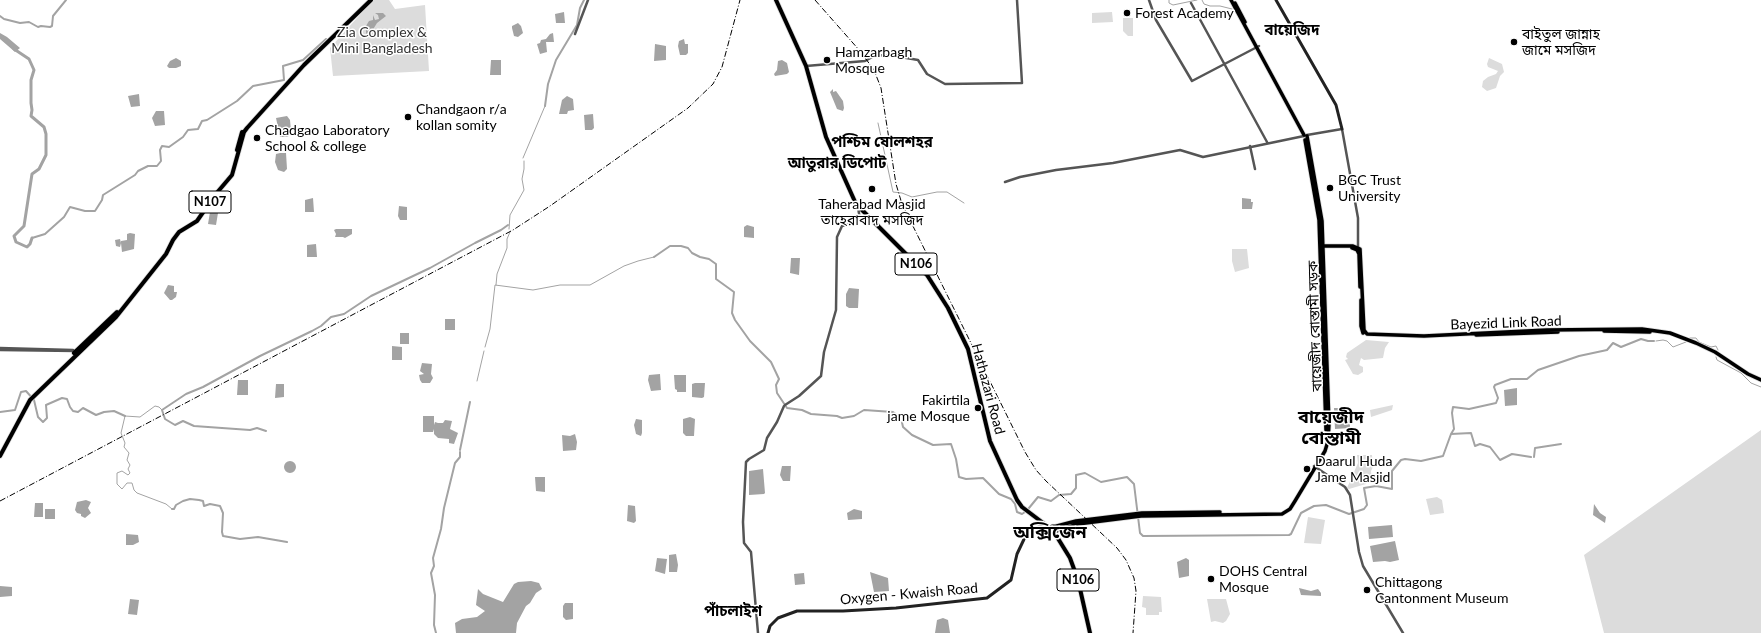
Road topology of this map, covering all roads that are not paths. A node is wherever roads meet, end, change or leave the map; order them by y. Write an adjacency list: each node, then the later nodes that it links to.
1 (368, 0): 25 (highway, N107)
2 (371, 0): 27 (highway, N107)
3 (588, 0): 10 (street)
4 (777, 0): 13 (highway, Hathazari Road / N106)
5 (1017, 0): 13 (street)
6 (1149, 0): 12 (street)
7 (1232, 0): 11 (main road, বায়েজীদ বোস্তামী সড়ক)
8 (1276, 0): 14 (main road)
9 (1191, 3): 12 (street)
10 (575, 34)
11 (1258, 47): 12 (street); 15 (main road, বায়েজীদ বোস্তামী সড়ক)
12 (1224, 65): 16 (street)
13 (806, 66): 20 (highway, Hathazari Road / N106); 33 (highway, Hathazari Road / N106)
14 (1342, 129): 15 (street); 22 (street)
15 (1305, 136): 16 (street); 23 (main road, বায়েজীদ বোস্তামী সড়ক)
16 (1267, 142): 17 (street)
17 (1250, 146): 18 (street); 19 (street)
18 (1255, 169)
19 (1005, 182)
20 (858, 206): 32 (highway, Hathazari Road / N106); 34 (street)
21 (1353, 247): 22 (main road); 23 (main road); 26 (main road, Bayezid Link Road)
22 (1358, 247): 26 (main road, Bayezid Link Road)
23 (1322, 248): 31 (main road, বায়েজীদ বোস্তামী সড়ক)
24 (0, 349): 25 (street)
25 (75, 350): 27 (highway, N107)
26 (1761, 381)
27 (33, 395): 28 (highway, N107)
28 (29, 400): 29 (highway, N107); 30 (highway, N107)
29 (0, 453)
30 (0, 456)
31 (1314, 466): 33 (main road, বায়েজীদ বোস্তামী সড়ক); 37 (street)
32 (1042, 522): 33 (highway, Hathazari Road / N106); 35 (main road, Oxygen - Kwaish Road)
33 (1053, 530): 36 (highway, N106)
34 (758, 633)
35 (767, 633)
36 (1089, 633)
37 (1403, 633)

